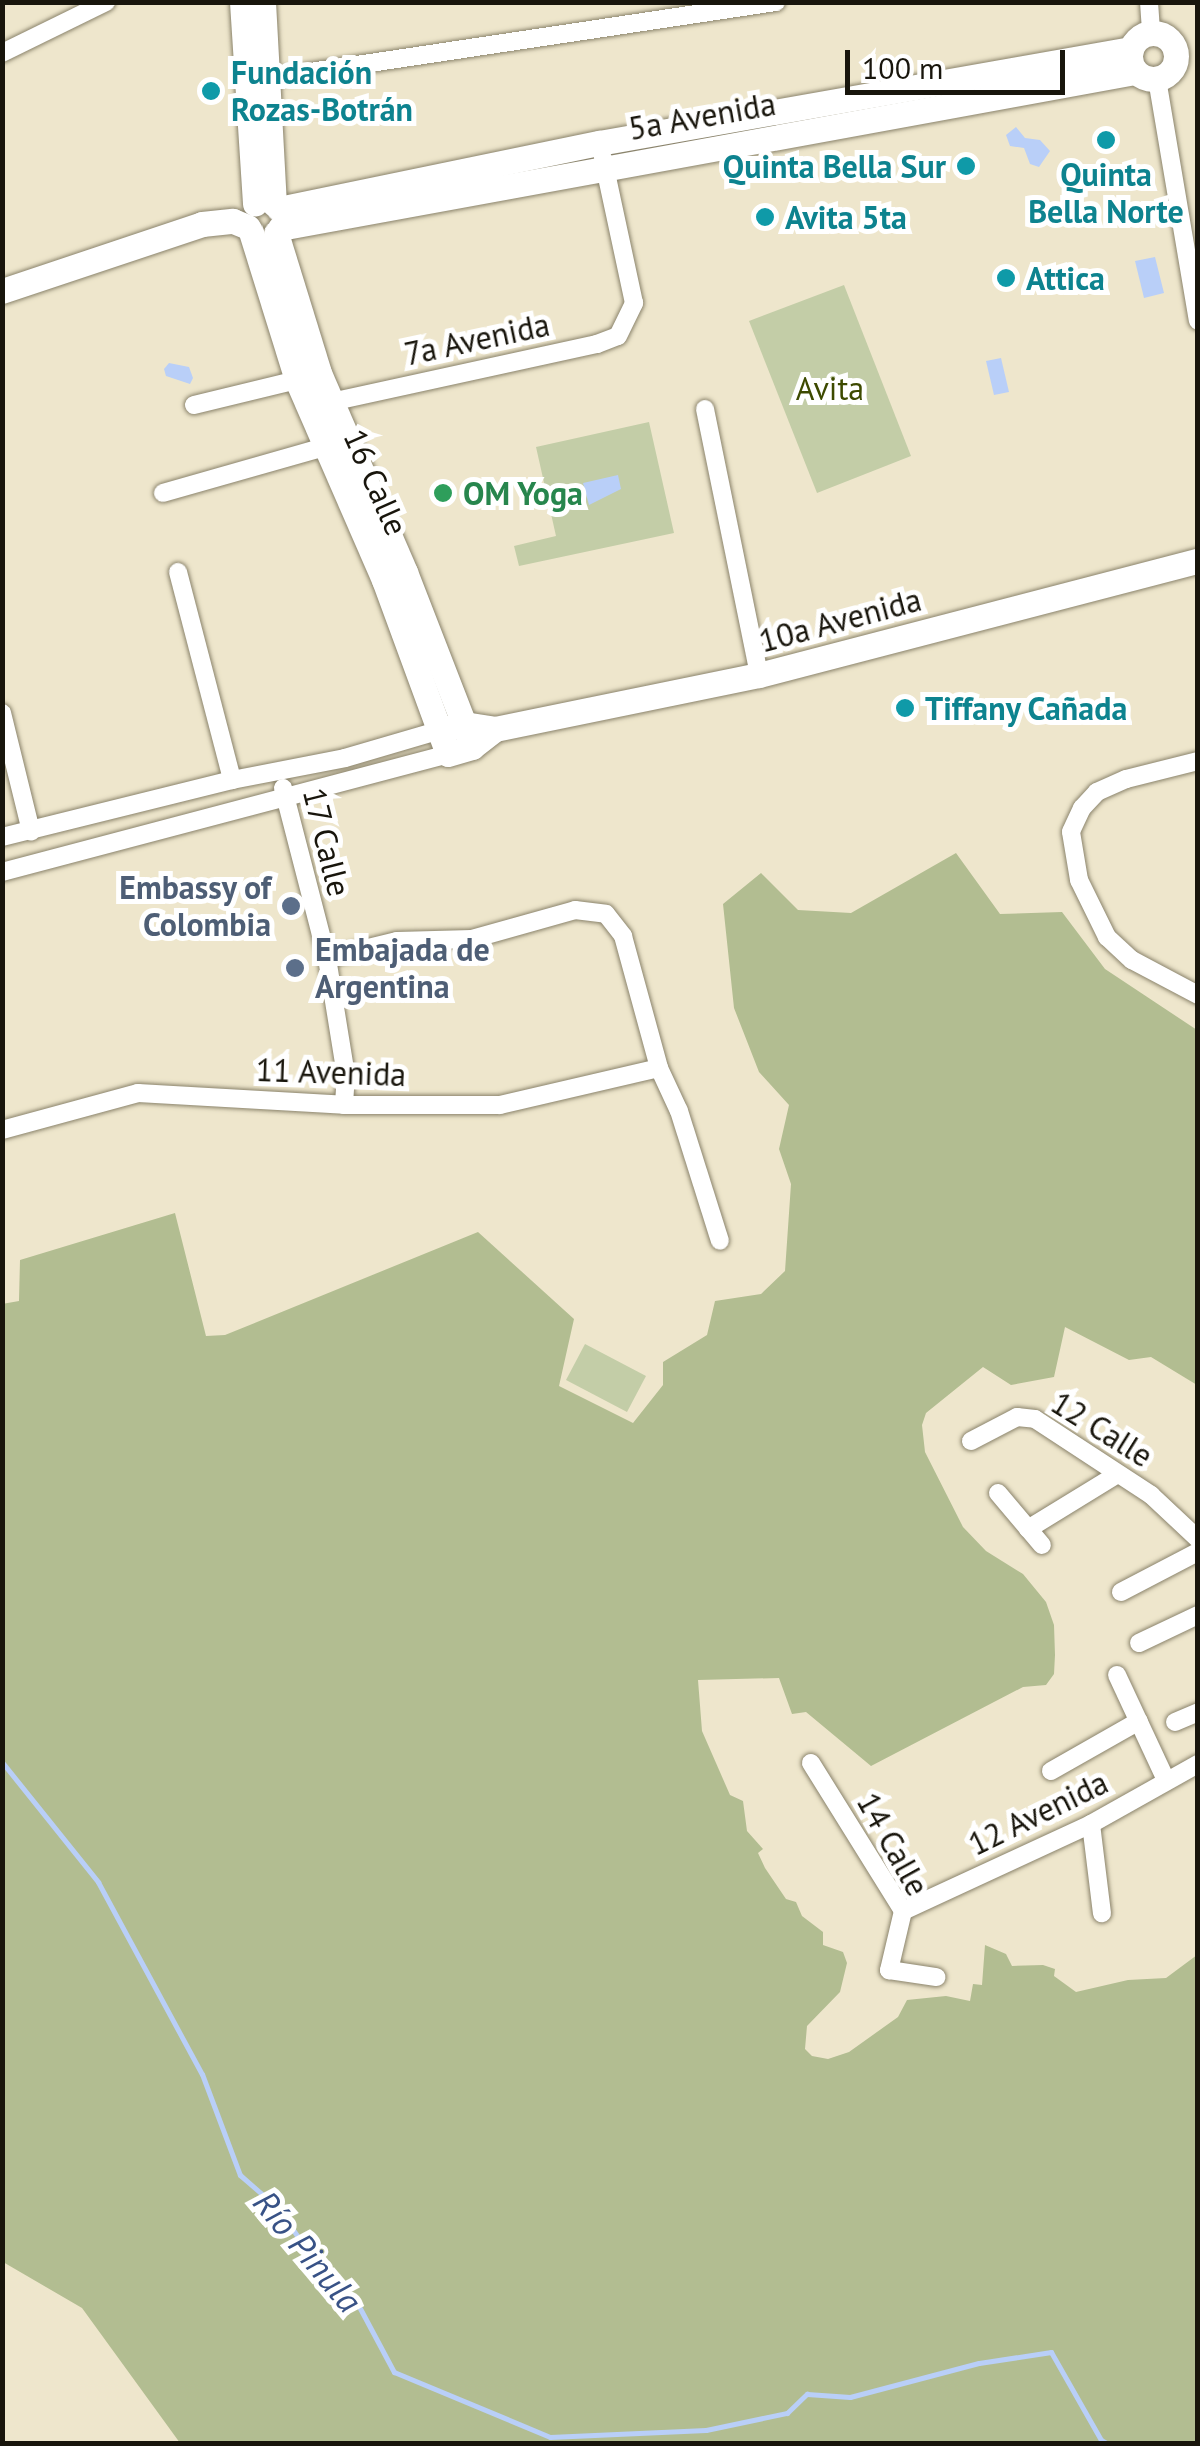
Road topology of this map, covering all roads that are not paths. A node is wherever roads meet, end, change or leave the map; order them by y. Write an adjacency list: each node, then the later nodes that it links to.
1 (106, 2): 7 (street)
2 (242, 2): 9 (street, 16 Calle)
3 (263, 2): 9 (street, 16 Calle)
4 (776, 2): 9 (street)
5 (1149, 2): 8 (street)
6 (1198, 35): 8 (street, 5a Avenida)
7 (2, 54)
8 (1160, 57): 10 (street, 5a Avenida); 13 (street)
9 (256, 81): 11 (street, 16 Calle)
10 (602, 155): 11 (street, 5a Avenida); 15 (street, 7a Avenida)
11 (264, 219): 12 (street, 5a Avenida); 14 (street, 16 Calle); 15 (street, 16 Calle)
12 (2, 291)
13 (1198, 321)
14 (297, 380): 16 (street); 18 (street, 16 Calle)
15 (330, 402): 23 (street, 16 Calle)
16 (194, 405)
17 (705, 409): 22 (street)
18 (324, 447): 19 (street); 26 (street, 16 Calle)
19 (163, 493)
20 (1198, 561): 22 (street, 10a Avenida)
21 (178, 572): 29 (street)
22 (759, 674): 25 (street, 10a Avenida)
23 (450, 690): 25 (street); 26 (street, 16 Calle)
24 (2, 712): 31 (street)
25 (525, 722): 26 (street, 10a Avenida)
26 (456, 739): 28 (street, 10a Avenida); 30 (street, 10a Avenida)
27 (1198, 761): 35 (street)
28 (279, 771): 29 (street, 10a Avenida); 30 (street, 17 Calle)
29 (232, 780): 31 (street, 10a Avenida)
30 (285, 799): 33 (street, 10a Avenida); 34 (street, 17 Calle)
31 (31, 830): 32 (street, 10a Avenida)
32 (2, 837)
33 (2, 872)
34 (327, 958): 36 (street); 37 (street, 17 Calle)
35 (1196, 989)
36 (659, 1068): 37 (street, 11 Avenida); 39 (street)
37 (344, 1105): 38 (street, 11 Avenida)
38 (2, 1130)
39 (720, 1241)
40 (971, 1441): 41 (street, 12 Calle)
41 (1116, 1475): 43 (street); 44 (street, 12 Calle)
42 (998, 1493): 43 (street)
43 (1028, 1529): 45 (street)
44 (1198, 1539)
45 (1042, 1545)
46 (1198, 1552): 47 (street)
47 (1122, 1592)
48 (1198, 1615): 49 (street)
49 (1140, 1643)
50 (1117, 1674): 52 (street)
51 (1198, 1712): 53 (street)
52 (1139, 1722): 56 (street); 57 (street)
53 (1176, 1722)
54 (812, 1764): 59 (street, 14 Calle)
55 (1198, 1764): 57 (street, 12 Avenida)
56 (1052, 1771)
57 (1166, 1780): 58 (street, 12 Avenida)
58 (1092, 1824): 59 (street, 12 Avenida); 60 (street)
59 (904, 1911): 61 (street, 14 Calle)
60 (1102, 1913)
61 (936, 1977)

